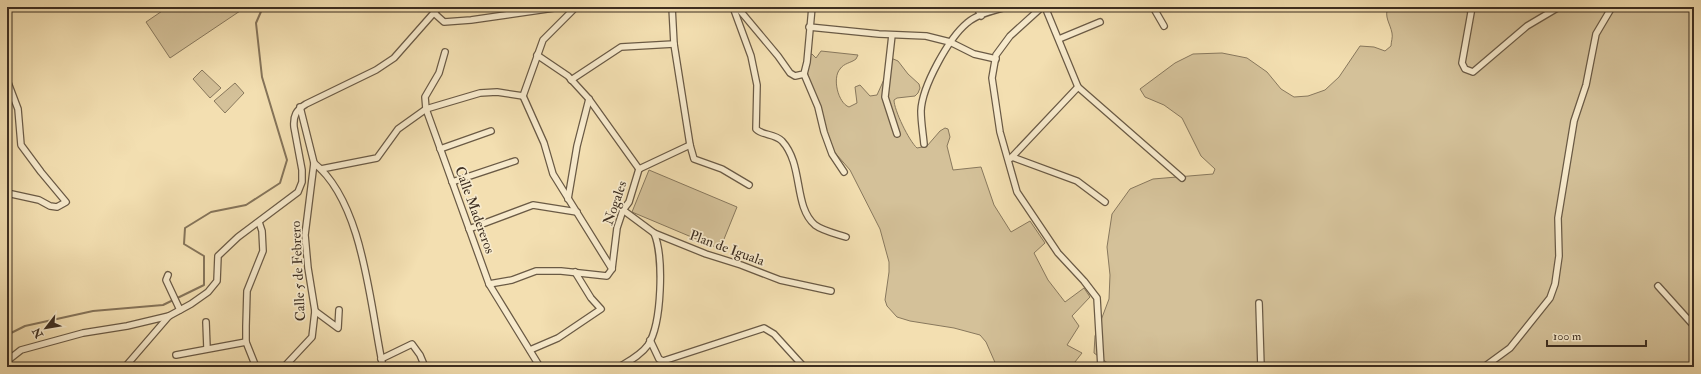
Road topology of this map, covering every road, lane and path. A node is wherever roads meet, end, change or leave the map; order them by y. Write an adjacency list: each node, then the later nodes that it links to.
1 (439, 7): 16 (street)
2 (561, 7): 16 (street)
3 (576, 7): 26 (street)
4 (672, 7): 24 (street)
5 (733, 7): 58 (street)
6 (737, 7): 28 (street)
7 (812, 7): 20 (street)
8 (977, 7): 17 (street)
9 (1007, 7): 17 (street)
10 (1044, 7): 22 (street); 27 (street)
11 (1153, 7): 19 (street)
12 (1462, 7): 15 (street)
13 (1559, 7): 15 (street)
14 (1612, 7): 89 (street)
15 (1471, 8)
16 (434, 13): 34 (street)
17 (981, 16): 23 (street)
18 (1100, 22): 22 (street)
19 (1164, 26)
20 (809, 27): 21 (street); 28 (street)
21 (892, 35): 23 (street); 37 (street)
22 (1059, 39): 31 (street)
23 (950, 42): 27 (street); 38 (street)
24 (674, 44): 30 (street); 39 (street)
25 (444, 52): 35 (street, Calle Madereros)
26 (537, 55): 30 (street); 32 (street)
27 (996, 59): 41 (street)
28 (804, 74): 46 (street)
29 (7, 80): 50 (street)
30 (571, 80): 33 (street)
31 (1078, 87): 41 (street); 47 (street)
32 (523, 96): 35 (street); 51 (street)
33 (589, 99): 45 (street); 51 (street)
34 (300, 108): 43 (street); 55 (street)
35 (426, 109): 40 (street, Calle Madereros); 44 (street)
36 (491, 131): 40 (street)
37 (897, 134)
38 (924, 144)
39 (690, 145): 45 (street); 49 (street)
40 (440, 149): 48 (street, Calle Madereros)
41 (1011, 159): 52 (street); 87 (street)
42 (515, 161): 48 (street)
43 (314, 163): 44 (street); 68 (street, Calle 5 de Febrero)
44 (322, 169): 77 (street)
45 (639, 169): 53 (street, Nogales)
46 (844, 172)
47 (1182, 178)
48 (452, 182): 56 (street, Calle Madereros)
49 (749, 185)
50 (7, 193)
51 (568, 199): 54 (street)
52 (1105, 202)
53 (623, 210): 57 (street, Plan de Iguala); 59 (street, Nogales)
54 (577, 212): 56 (street); 59 (street)
55 (259, 222): 66 (street); 73 (street)
56 (469, 229): 62 (street, Calle Madereros)
57 (654, 233): 64 (street, Plan de Iguala); 72 (street)
58 (846, 237)
59 (612, 269): 60 (street)
60 (575, 272): 62 (street); 75 (street)
61 (168, 275): 66 (street)
62 (489, 284): 75 (street, Calle Madereros)
63 (1658, 286): 71 (street)
64 (831, 291)
65 (1259, 303): 88 (street)
66 (180, 308): 69 (street)
67 (340, 310): 68 (street)
68 (315, 311): 81 (street, Calle 5 de Febrero)
69 (169, 316): 78 (street); 79 (street)
70 (206, 322): 74 (street)
71 (1694, 326)
72 (650, 340): 85 (street); 86 (street)
73 (246, 342): 74 (street); 80 (street)
74 (207, 348): 76 (street)
75 (530, 350): 84 (street, Calle Madereros)
76 (176, 355)
77 (382, 359): 82 (street); 83 (street)
78 (7, 361)
79 (125, 367)
80 (256, 367)
81 (284, 367)
82 (383, 367)
83 (424, 367)
84 (540, 367)
85 (619, 367)
86 (804, 367)
87 (1101, 367)
88 (1261, 367)
89 (1484, 367)

